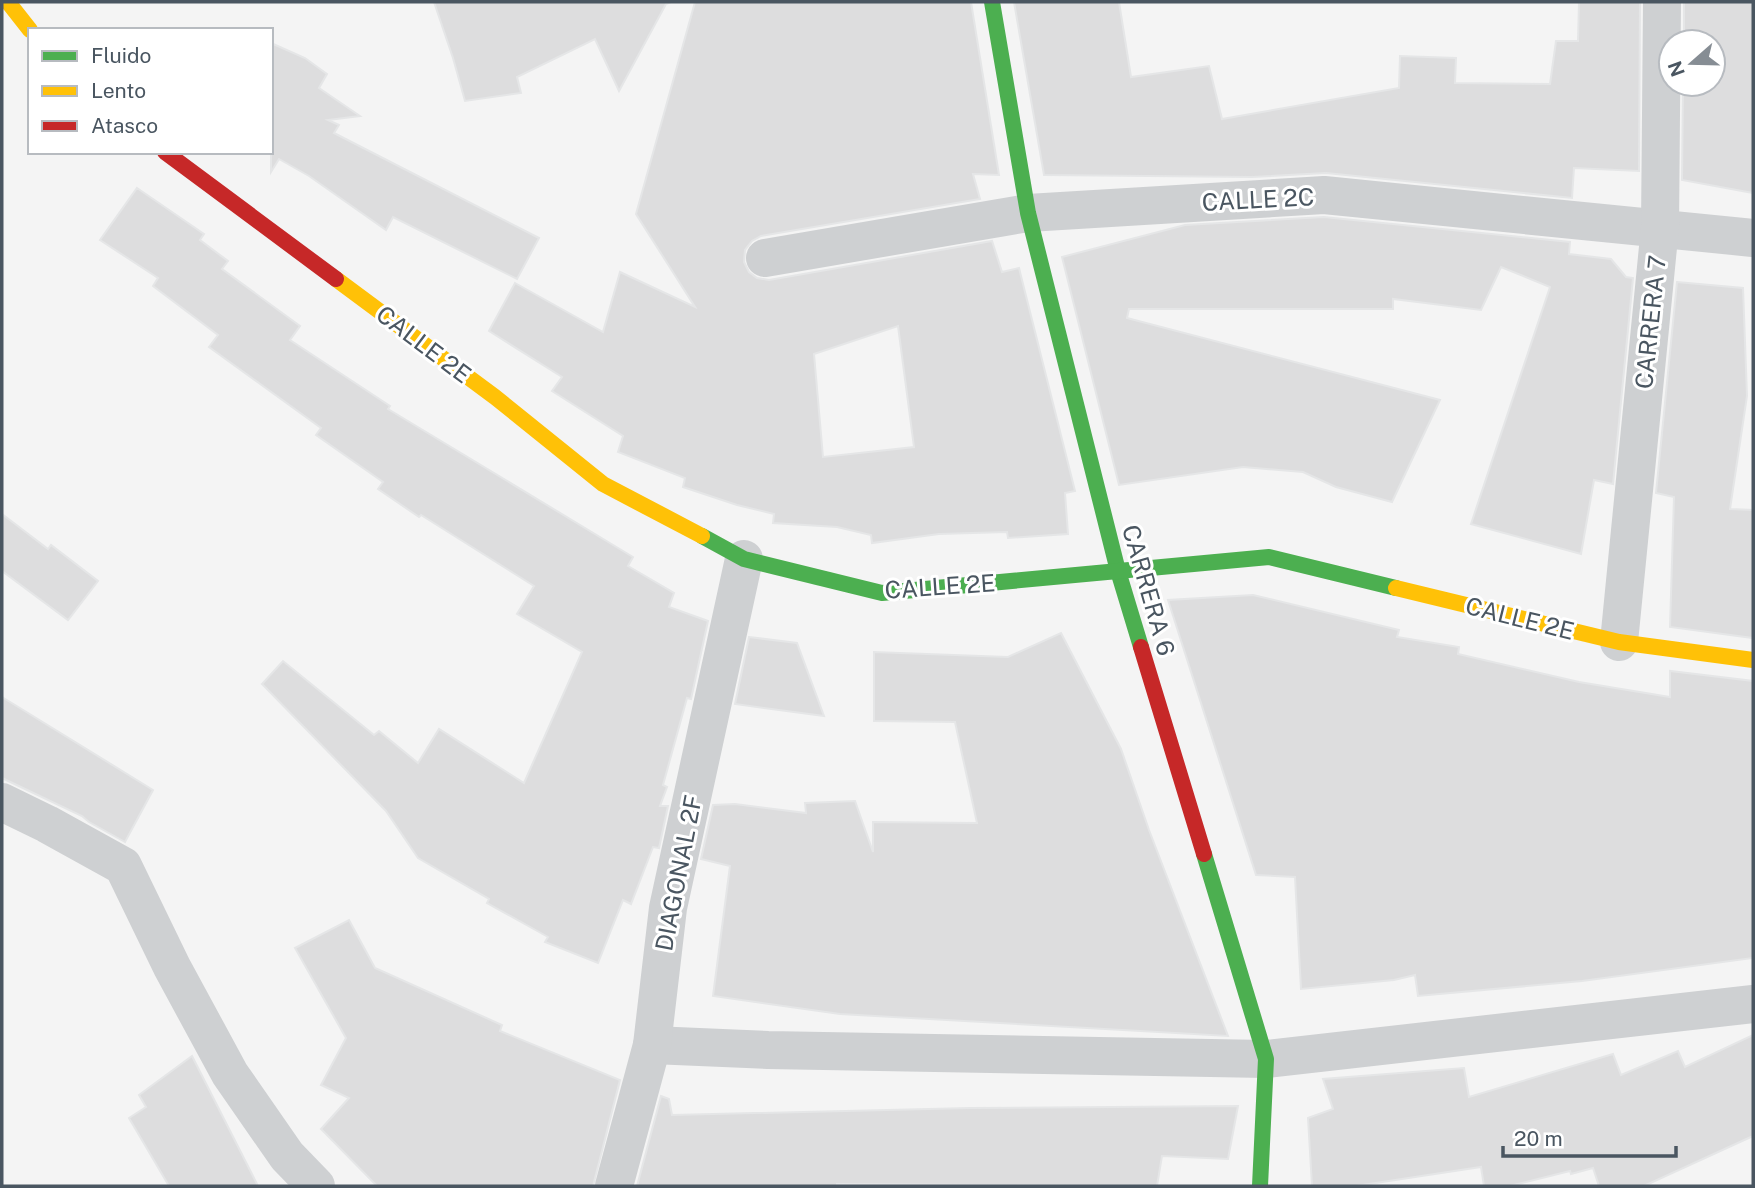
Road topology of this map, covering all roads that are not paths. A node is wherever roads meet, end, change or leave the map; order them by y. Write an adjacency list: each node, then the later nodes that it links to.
1 (8, 2): 4 (street)
2 (992, 2): 6 (street, CARRERA 6)
3 (1662, 2): 7 (street, CARRERA 7)
4 (28, 28)
5 (168, 154): 10 (street, CALLE 2E)
6 (1028, 213): 7 (street, CALLE 2C); 9 (street, CALLE 2C); 11 (street, CARRERA 6)
7 (1660, 228): 8 (street, CALLE 2C); 12 (street, CARRERA 7)
8 (1753, 238)
9 (765, 258)
10 (744, 559): 11 (street, CALLE 2E); 16 (street, DIAGONAL 2F)
11 (1118, 571): 12 (street, CALLE 2E); 17 (street, CARRERA 6)
12 (1619, 642): 13 (street, CALLE 2E)
13 (1753, 660)
14 (2, 802): 18 (street)
15 (1753, 1004): 17 (street)
16 (652, 1045): 17 (street); 19 (street, DIAGONAL 2F)
17 (1266, 1059): 20 (street, CARRERA 6)
18 (316, 1186)
19 (614, 1186)
20 (1260, 1186)

